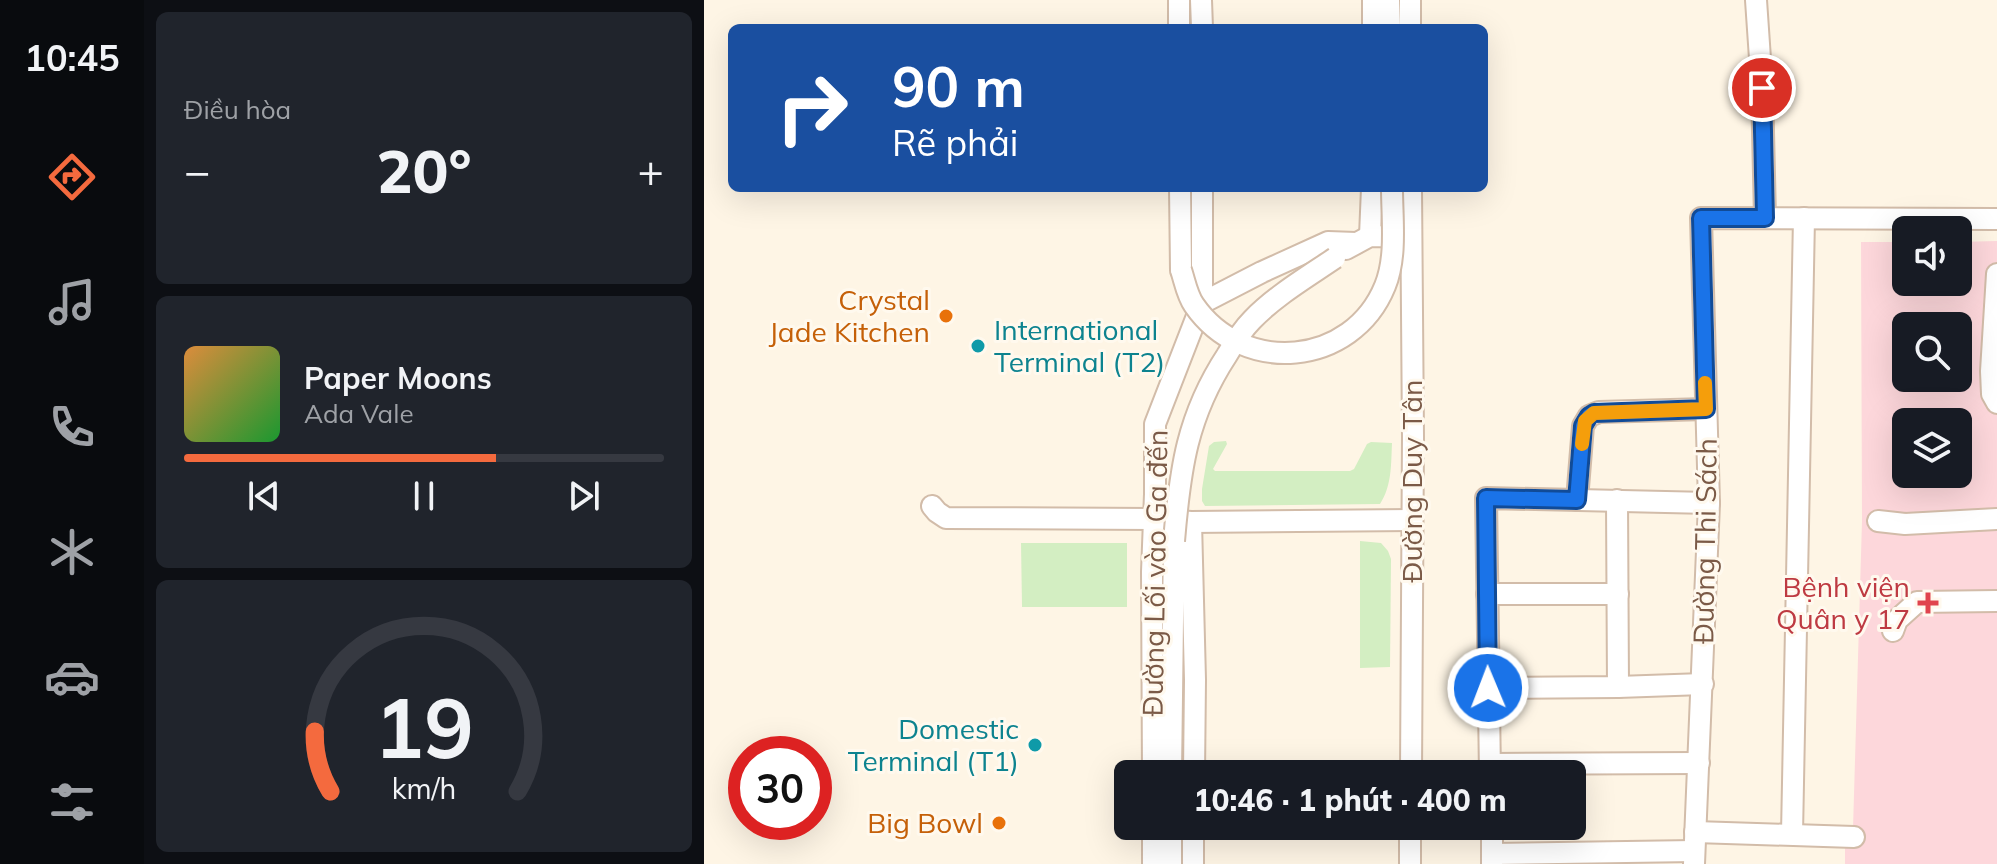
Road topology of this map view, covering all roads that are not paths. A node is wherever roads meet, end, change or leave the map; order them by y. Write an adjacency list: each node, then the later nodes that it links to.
1 (1179, 0): 8 (street)
2 (1187, 0): 9 (street)
3 (1201, 0): 10 (street)
4 (1373, 0): 11 (street)
5 (1389, 0): 12 (street)
6 (1410, 0): 13 (street)
7 (1756, 0): 20 (street)
8 (1179, 24)
9 (1187, 24)
10 (1202, 24)
11 (1373, 24)
12 (1390, 24)
13 (1410, 24)
14 (1180, 192): 18 (street, bridge)
15 (1188, 192): 26 (street)
16 (1202, 192): 26 (street, Đường Lối vào Ga đến)
17 (1371, 192): 24 (street)
18 (1392, 192)
19 (1411, 192): 23 (street, Đường Duy Tân)
20 (1765, 218): 21 (street); 28 (street, Đường Thi Sách)
21 (1804, 218): 22 (street); 52 (street)
22 (1997, 219)
23 (1411, 237): 24 (street); 35 (street, Đường Duy Tân)
24 (1363, 240): 26 (street); 46 (street, bridge)
25 (1997, 274): 27 (street)
26 (1202, 303): 33 (street, Đường Lối vào Ga đến)
27 (1997, 403)
28 (1706, 409): 29 (street); 31 (street, Đường Thi Sách)
29 (1577, 500): 30 (street); 38 (street)
30 (1617, 500): 31 (street); 39 (street)
31 (1709, 503): 42 (street, Đường Thi Sách)
32 (932, 506): 33 (street)
33 (1154, 519): 37 (street); 45 (street, Đường Lối vào Ga đến)
34 (1997, 519): 36 (street)
35 (1412, 520): 37 (street); 48 (street, Đường Duy Tân)
36 (1878, 521)
37 (1191, 522): 47 (street)
38 (1487, 594): 39 (street); 44 (street)
39 (1618, 594): 43 (street)
40 (1997, 601): 41 (street)
41 (1893, 631)
42 (1703, 684): 43 (street); 50 (street, Đường Thi Sách)
43 (1618, 687): 44 (street)
44 (1488, 688): 49 (street)
45 (1153, 760)
46 (1171, 760)
47 (1194, 760)
48 (1411, 760)
49 (1490, 760)
50 (1699, 763): 51 (street); 58 (street, Đường Thi Sách)
51 (1586, 766)
52 (1792, 834): 53 (street); 58 (street)
53 (1854, 837)
54 (1153, 840): 60 (street)
55 (1171, 840): 61 (street)
56 (1193, 840): 62 (street)
57 (1410, 840): 63 (street)
58 (1695, 849): 59 (street)
59 (1492, 859)
60 (1153, 864)
61 (1171, 864)
62 (1193, 864)
63 (1410, 864)

